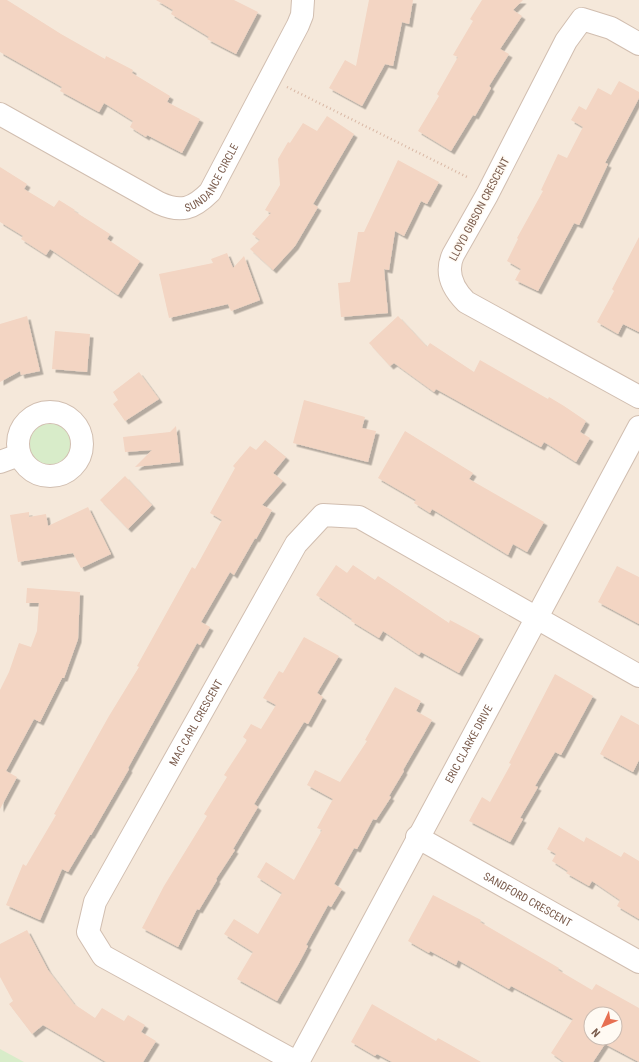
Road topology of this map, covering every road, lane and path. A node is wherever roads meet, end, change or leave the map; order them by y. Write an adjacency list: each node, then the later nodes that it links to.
1 (303, 0): 3 (street, SUNDANCE CIRCLE)
2 (639, 44): 6 (street, LLOYD GIBSON CRESCENT)
3 (269, 78): 4 (street, SUNDANCE CIRCLE); 5 (path)
4 (0, 114)
5 (469, 178)
6 (639, 397)
7 (639, 426): 8 (street, ERIC CLARKE DRIVE)
8 (536, 619): 9 (street); 10 (street, ERIC CLARKE DRIVE); 12 (street, MAC CARL CRESCENT)
9 (639, 676)
10 (417, 837): 11 (street, SANDFORD CRESCENT); 12 (street, ERIC CLARKE DRIVE)
11 (639, 962)
12 (297, 1062)

